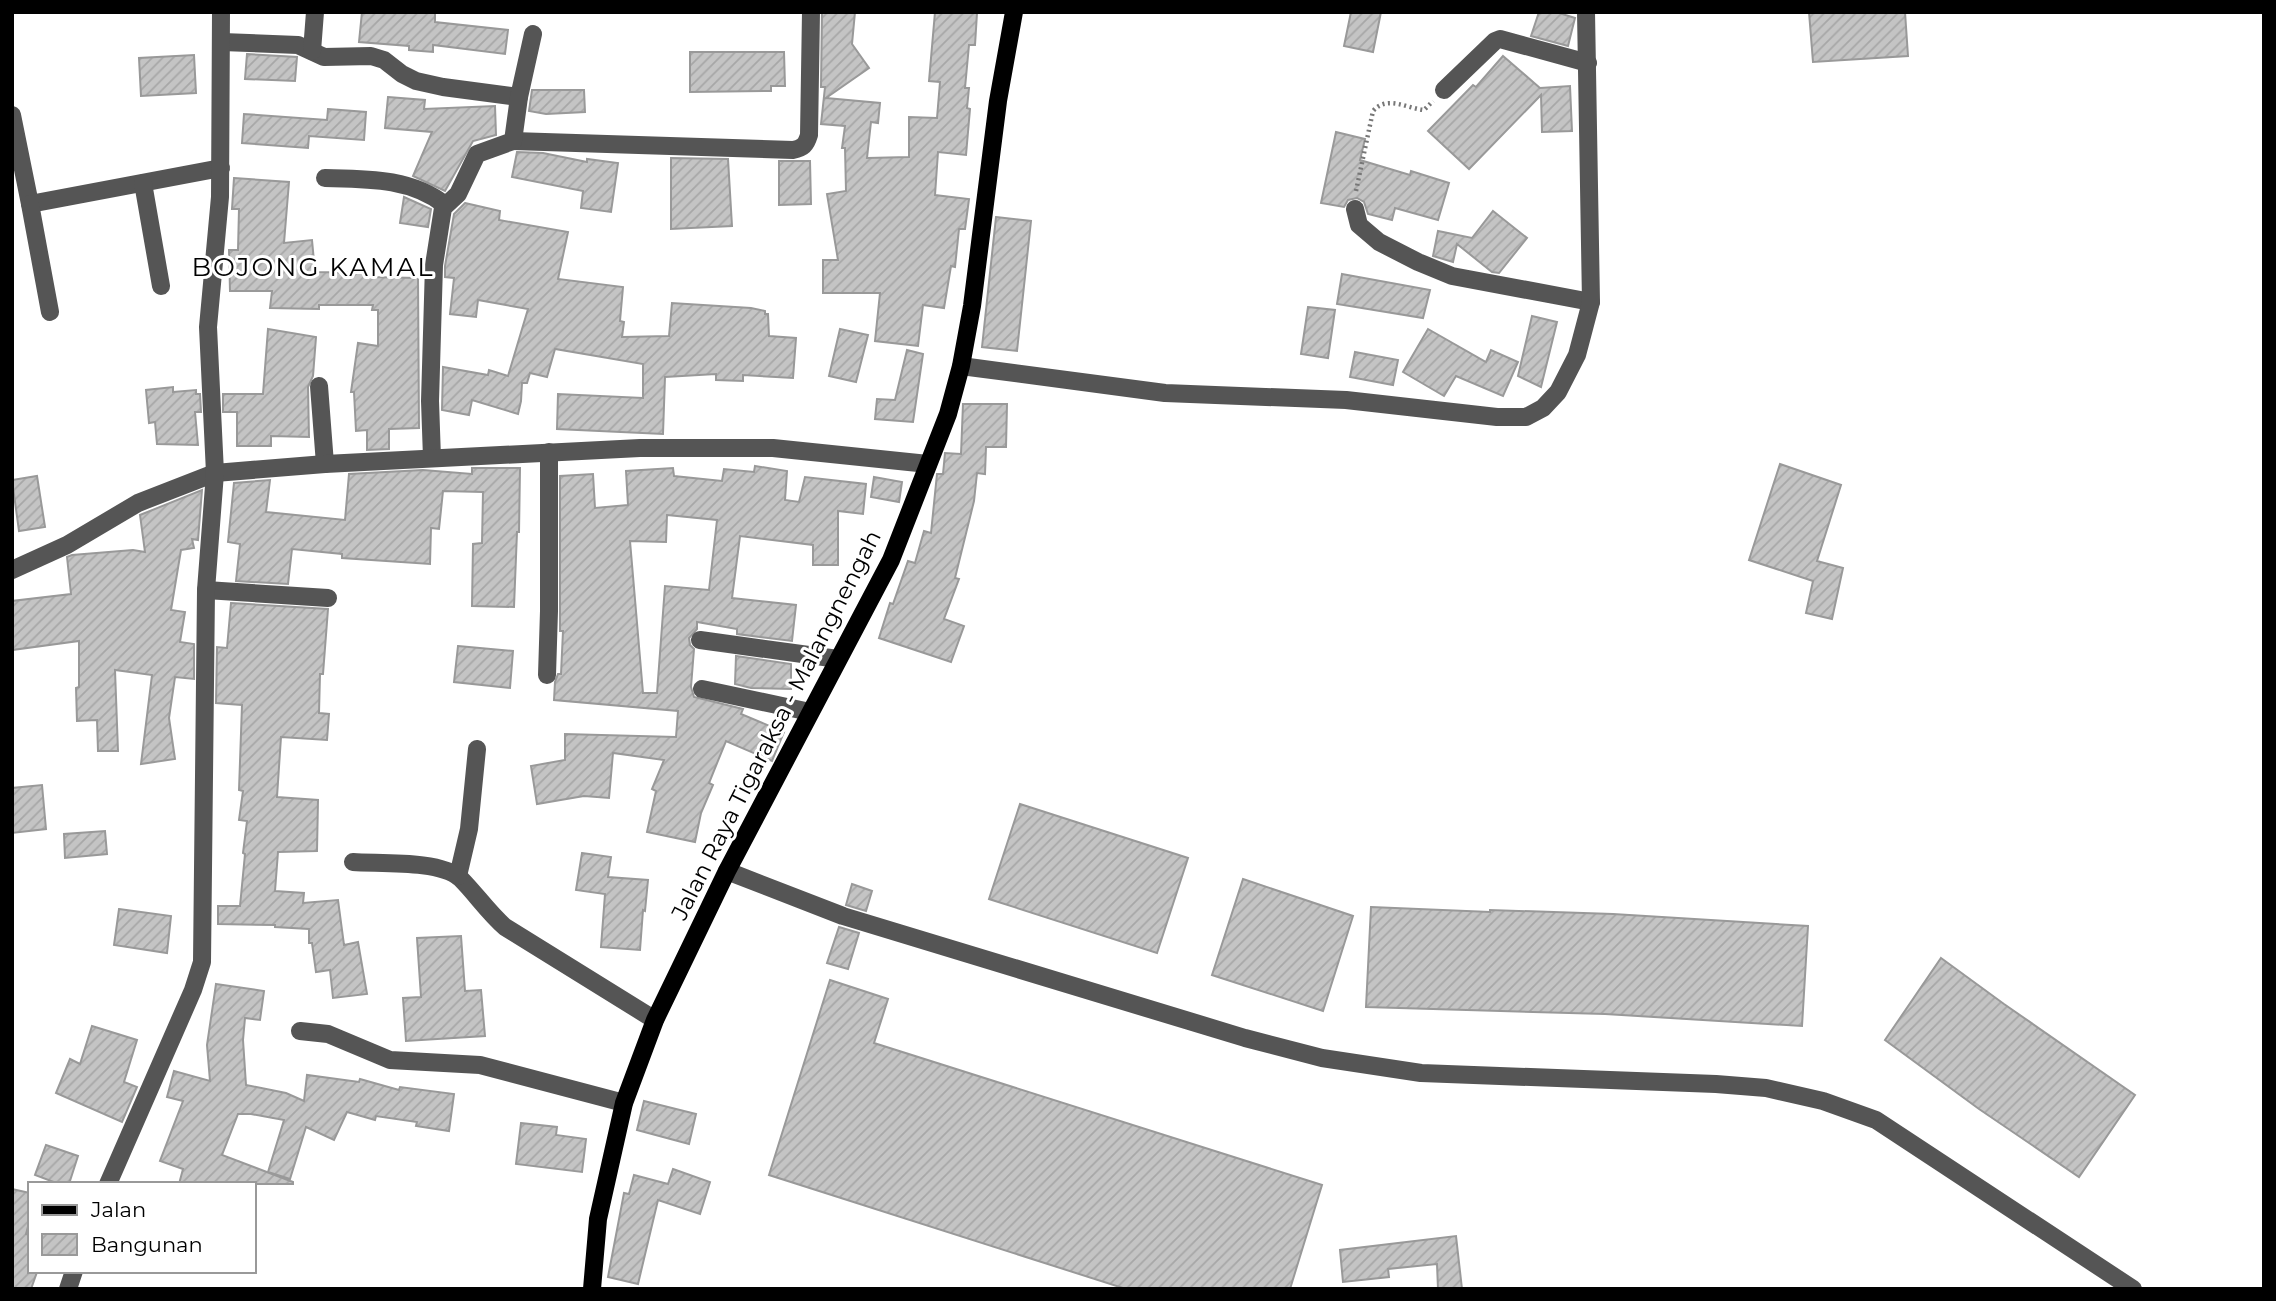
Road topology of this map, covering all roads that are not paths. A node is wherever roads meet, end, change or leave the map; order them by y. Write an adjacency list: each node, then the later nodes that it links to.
1 (220, 12): 7 (street)
2 (315, 12): 8 (street)
3 (811, 12): 13 (street)
4 (1014, 12): 23 (main road, Jalan Raya Tigaraksa - Malangnengah)
5 (1586, 12): 9 (street)
6 (533, 34): 11 (street)
7 (222, 42): 8 (street); 14 (street)
8 (313, 51): 11 (street)
9 (1588, 63): 10 (street); 21 (street)
10 (1444, 90)
11 (519, 97): 13 (street)
12 (12, 115): 17 (street)
13 (513, 141): 18 (street)
14 (221, 169): 16 (street); 29 (street)
15 (325, 178): 18 (street)
16 (143, 183): 17 (street); 20 (street)
17 (30, 204): 22 (street)
18 (446, 205): 26 (street)
19 (1355, 209): 21 (street)
20 (161, 286)
21 (1591, 302): 23 (street)
22 (50, 312)
23 (961, 366): 28 (main road, Jalan Raya Tigaraksa - Malangnengah)
24 (318, 386): 27 (street)
25 (549, 452): 26 (street); 28 (street); 35 (street)
26 (432, 458): 27 (street)
27 (325, 464): 29 (street)
28 (928, 464): 34 (main road, Jalan Raya Tigaraksa - Malangnengah)
29 (215, 473): 30 (street); 31 (street)
30 (12, 570)
31 (206, 590): 32 (street); 45 (street)
32 (328, 598)
33 (699, 640): 34 (street)
34 (838, 659): 37 (main road, Jalan Raya Tigaraksa - Malangnengah)
35 (547, 675)
36 (702, 689): 37 (street)
37 (810, 712): 40 (main road, Jalan Raya Tigaraksa - Malangnengah)
38 (477, 749): 41 (street)
39 (353, 862): 41 (street)
40 (727, 871): 42 (main road, Jalan Raya Tigaraksa - Malangnengah); 47 (street)
41 (458, 876): 42 (street)
42 (655, 1020): 44 (main road, Jalan Raya Tigaraksa - Malangnengah)
43 (300, 1031): 44 (street)
44 (624, 1103): 46 (main road, Jalan Raya Tigaraksa - Malangnengah)
45 (109, 1182)
46 (592, 1289)
47 (2133, 1289)

